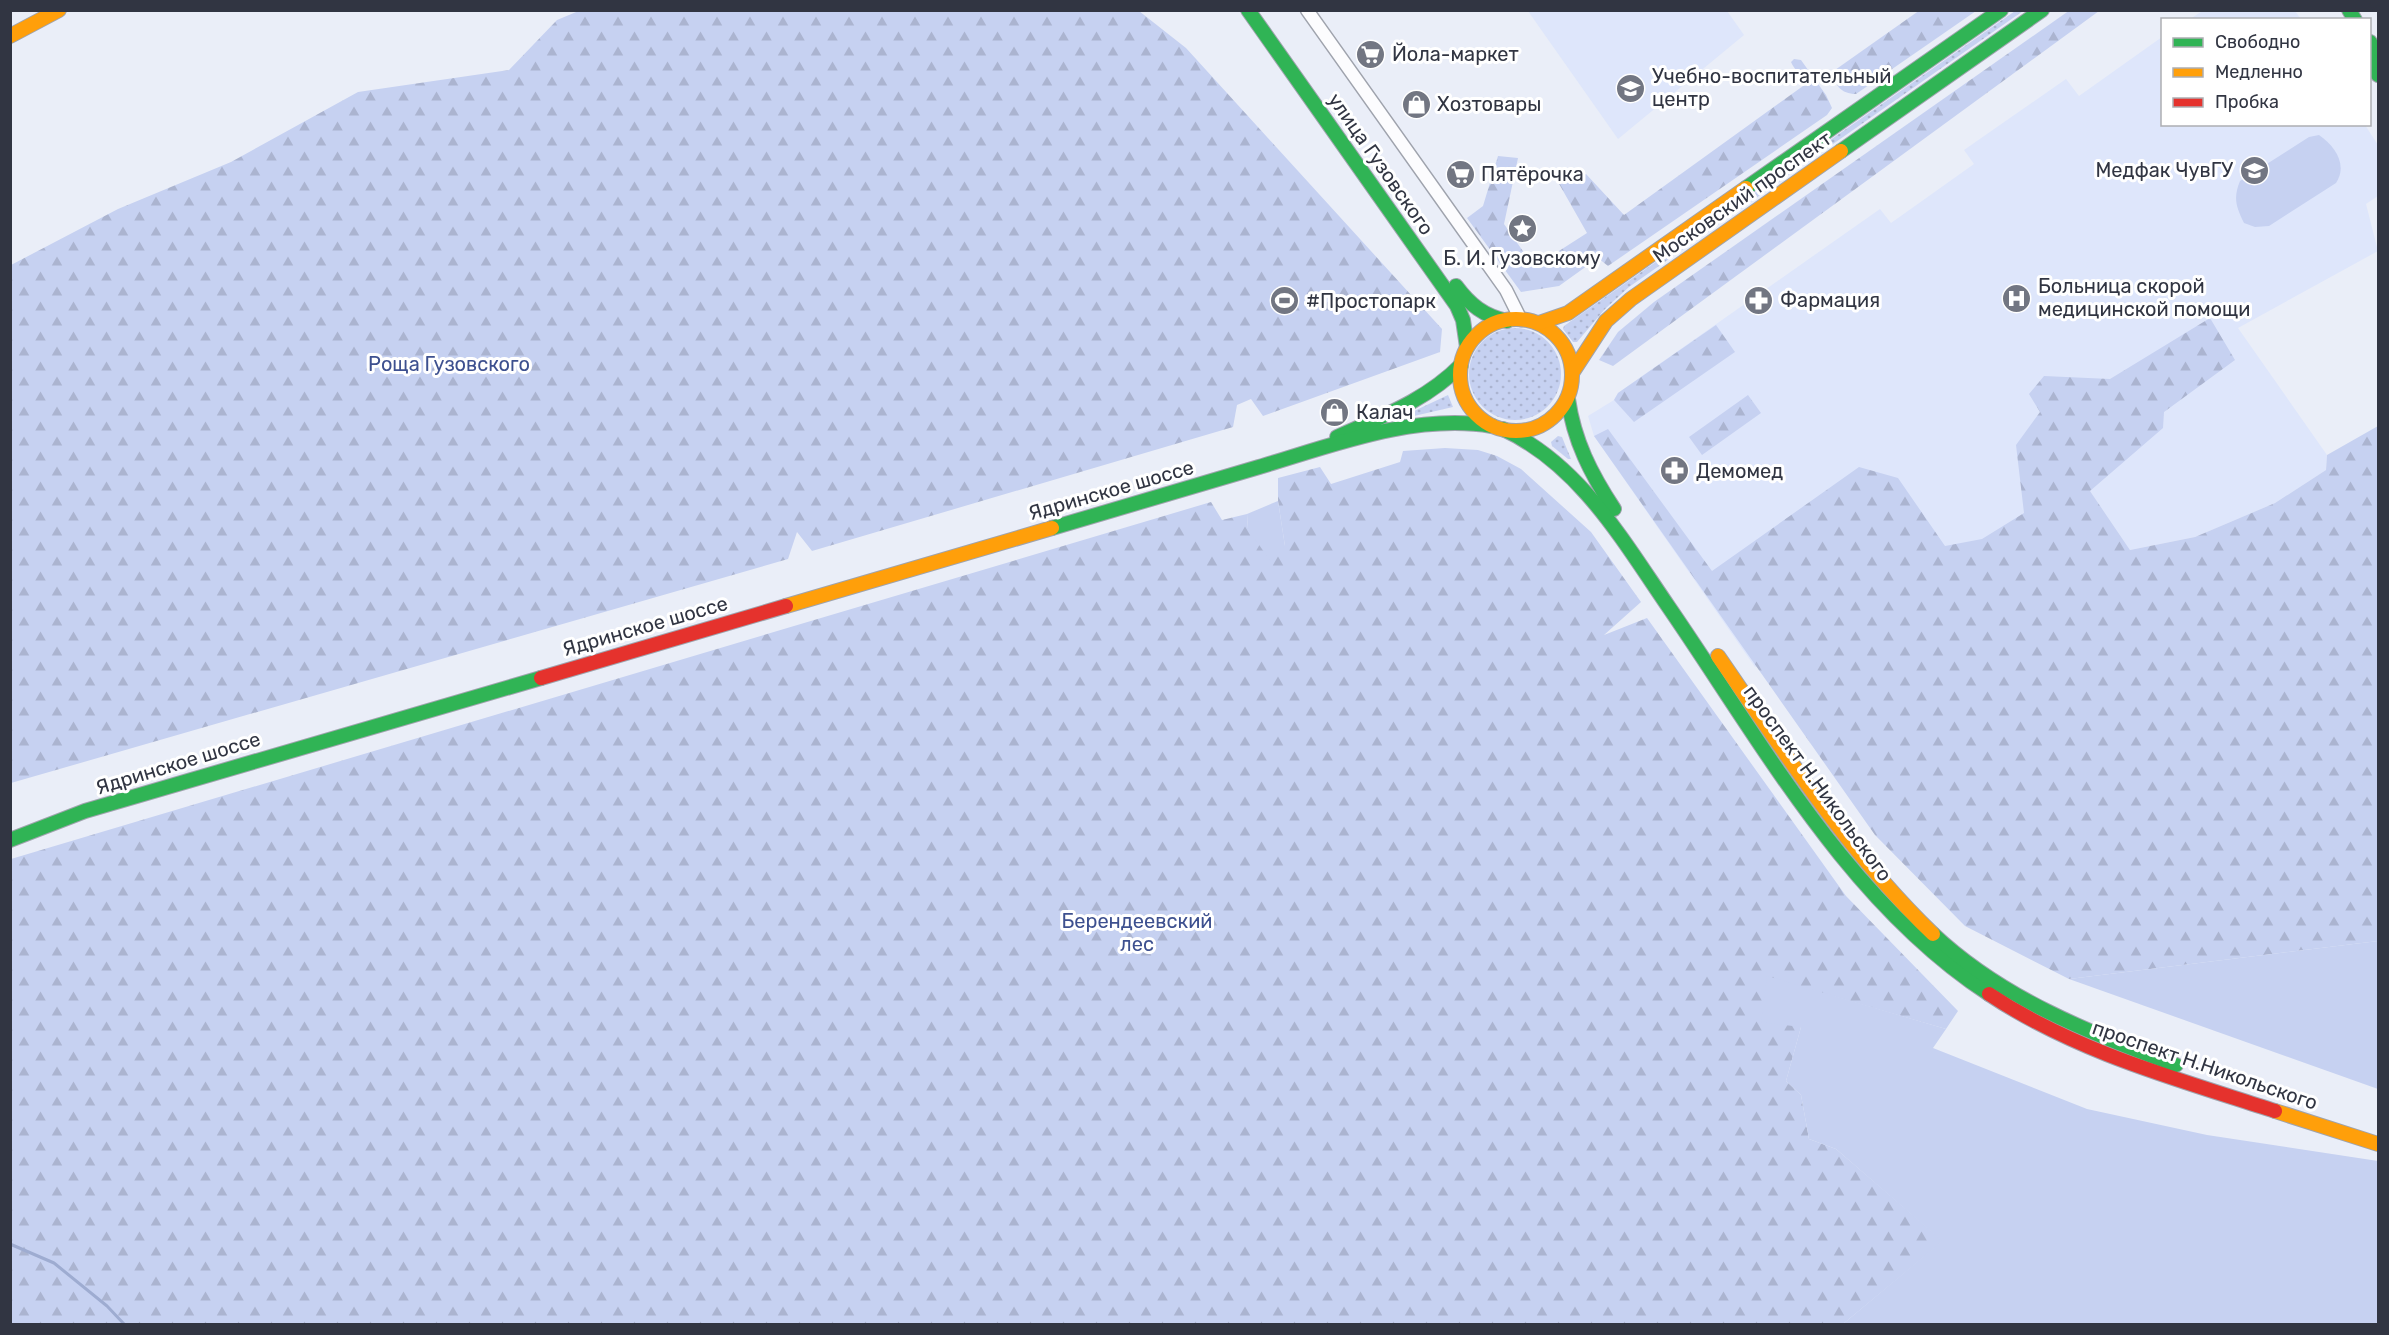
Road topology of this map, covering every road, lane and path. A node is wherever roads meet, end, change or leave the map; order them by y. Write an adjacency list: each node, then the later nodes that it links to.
1 (36, 10): 8 (main road)
2 (59, 10): 9 (main road)
3 (1248, 10): 16 (main road, улица Гузовского)
4 (1260, 10): 14 (main road, улица Гузовского)
5 (1307, 10): 14 (street)
6 (2001, 10): 15 (main road, Московский проспект)
7 (2042, 10): 18 (main road, Московский проспект)
8 (10, 25)
9 (10, 36)
10 (2371, 44): 11 (main road)
11 (2379, 57)
12 (2371, 62): 13 (main road)
13 (2379, 75)
14 (1514, 321): 15 (main road); 16 (main road)
15 (1539, 323): 18 (main road)
16 (1467, 347): 17 (main road)
17 (1461, 365): 20 (main road); 21 (main road, Ядринское шоссе)
18 (1572, 373): 19 (main road)
19 (1568, 399): 20 (main road); 23 (main road, проспект Н.Никольского)
20 (1497, 427): 21 (main road, Ядринское шоссе); 24 (main road, проспект Н.Никольского)
21 (1293, 457): 22 (main road, Ядринское шоссе)
22 (10, 840)
23 (2379, 1130)
24 (2379, 1144)

